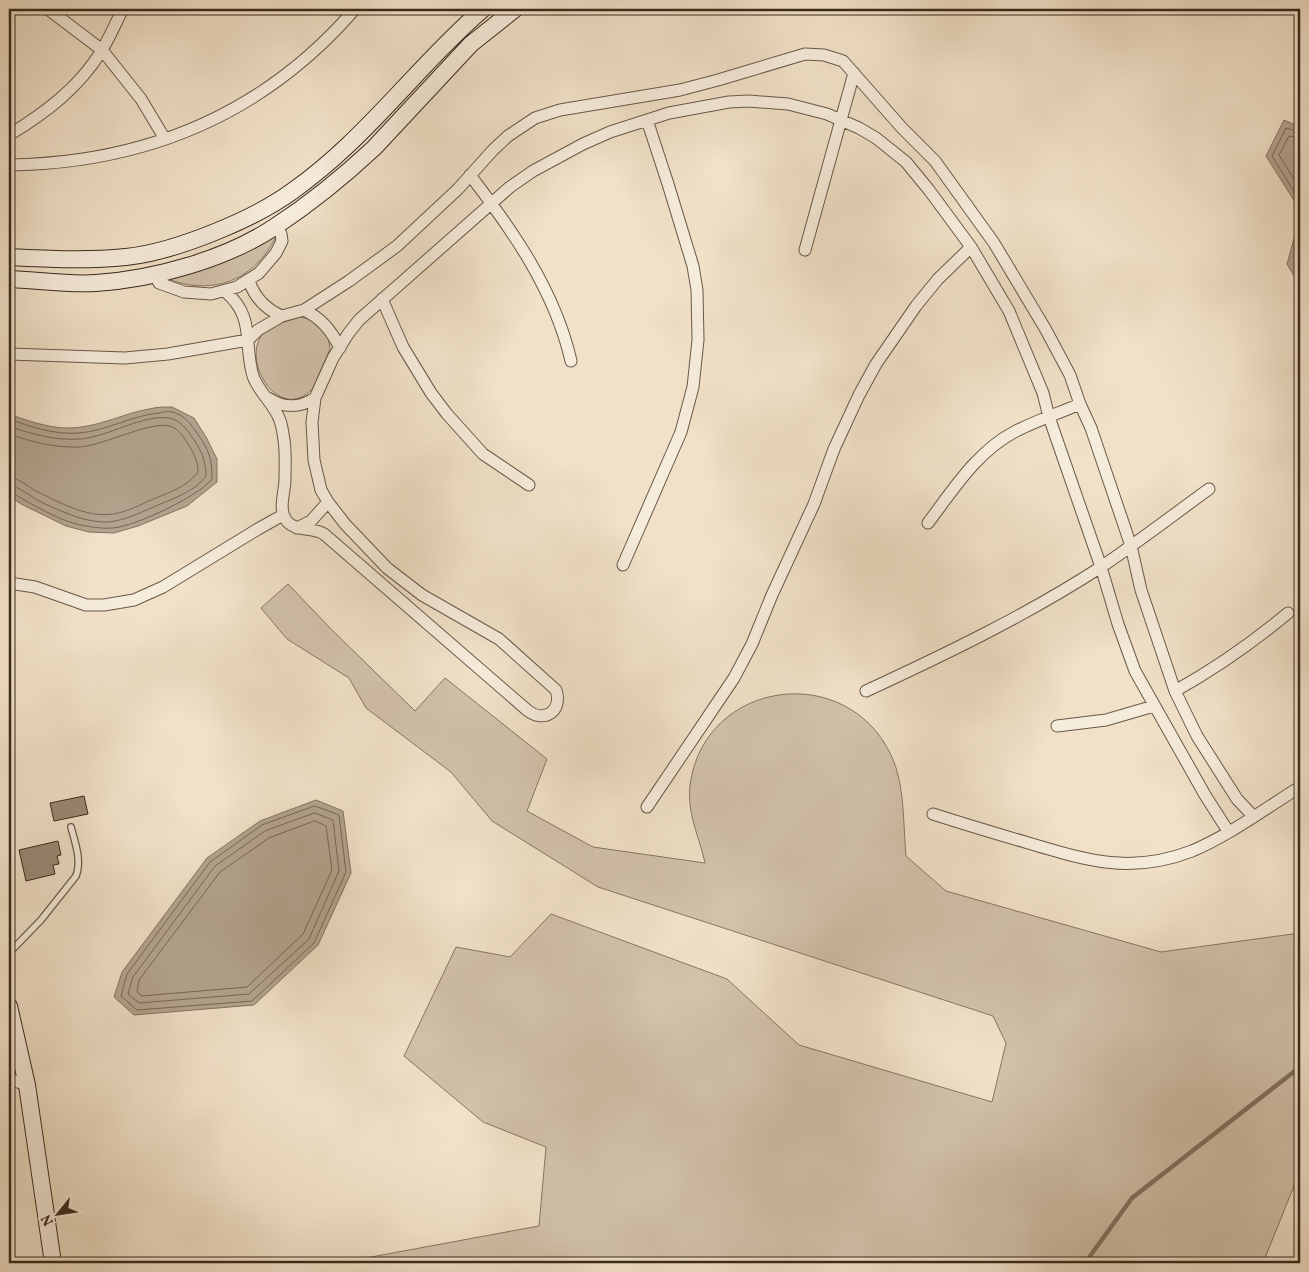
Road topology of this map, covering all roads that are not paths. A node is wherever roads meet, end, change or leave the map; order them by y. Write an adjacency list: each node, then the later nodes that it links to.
1 (48, 9): 6 (street)
2 (123, 9): 6 (street)
3 (355, 9): 11 (street)
4 (482, 9): 15 (street)
5 (515, 9): 16 (street)
6 (102, 50): 10 (street); 11 (street)
7 (854, 73): 8 (street); 13 (street); 34 (street)
8 (842, 119): 9 (street); 17 (street); 19 (street)
9 (647, 120): 14 (street); 43 (street)
10 (9, 135)
11 (165, 139): 12 (street)
12 (9, 165)
13 (470, 175): 14 (street); 26 (street)
14 (493, 204): 25 (street); 31 (street)
15 (254, 213): 16 (street); 18 (street)
16 (275, 227): 21 (street); 23 (street)
17 (971, 247): 35 (street); 52 (street)
18 (160, 250): 20 (street); 21 (street)
19 (805, 250)
20 (9, 258)
21 (154, 273): 22 (street); 24 (street)
22 (9, 279)
23 (249, 281): 24 (street); 27 (street)
24 (225, 291): 28 (street)
25 (382, 299): 29 (street); 36 (street)
26 (304, 310): 27 (street); 29 (street)
27 (282, 316): 28 (street)
28 (248, 340): 30 (street); 32 (street)
29 (340, 348): 33 (street)
30 (9, 354)
31 (572, 362)
32 (265, 395): 33 (street); 39 (street)
33 (315, 398): 38 (street)
34 (1080, 404): 35 (street); 42 (street)
35 (1049, 417): 40 (street); 44 (street)
36 (529, 485)
37 (1209, 489): 42 (street)
38 (328, 502): 41 (street); 41 (street)
39 (283, 515): 41 (street); 45 (street)
40 (928, 523)
41 (296, 528)
42 (1131, 546): 44 (street); 48 (street)
43 (623, 564)
44 (1100, 567): 47 (street); 49 (street)
45 (9, 583)
46 (1288, 613): 48 (street)
47 (866, 691)
48 (1175, 691): 54 (street)
49 (1154, 706): 50 (street); 56 (street)
50 (1057, 726)
51 (1300, 787): 54 (street)
52 (647, 807)
53 (933, 814): 56 (street)
54 (1254, 816): 56 (street)
55 (71, 827): 57 (lane)
56 (1228, 831)
57 (9, 953)
58 (9, 1006): 60 (street)
59 (9, 1079): 60 (street)
60 (27, 1085): 61 (street)
61 (53, 1263)

